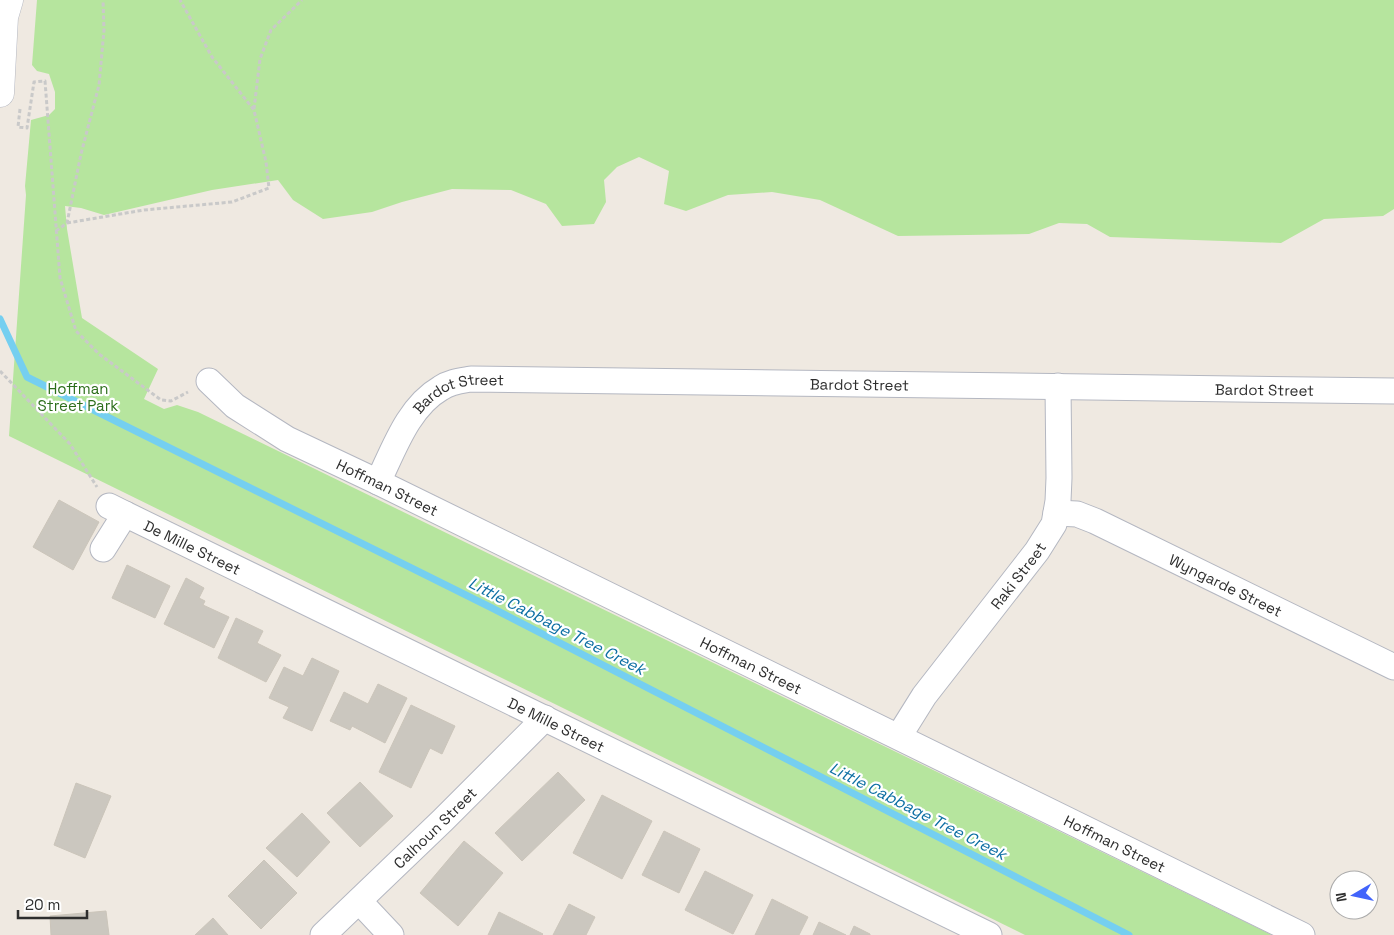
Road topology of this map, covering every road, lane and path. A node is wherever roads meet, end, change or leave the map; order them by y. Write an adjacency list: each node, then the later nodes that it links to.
1 (103, 0): 8 (path)
2 (180, 0): 6 (path)
3 (302, 0): 6 (path)
4 (4, 6): 5 (main road)
5 (0, 93)
6 (254, 110): 8 (path)
7 (30, 113): 9 (path)
8 (67, 223): 9 (path)
9 (56, 232): 11 (path)
10 (0, 370): 15 (path)
11 (209, 381): 14 (street, Hoffman Street)
12 (1058, 386): 13 (street, Bardot Street); 14 (street, Bardot Street); 16 (street, Raki Street)
13 (1394, 391)
14 (378, 482): 20 (street, Hoffman Street)
15 (117, 510): 17 (street); 19 (street, De Mille Street)
16 (1056, 513): 18 (street, Wyngarde Street); 20 (street, Raki Street)
17 (103, 549)
18 (1394, 667)
19 (545, 718): 21 (street, Calhoun Street); 24 (street, De Mille Street)
20 (898, 736): 25 (street, Hoffman Street)
21 (359, 900): 22 (street, Calhoun Street); 23 (street)
22 (323, 935)
23 (391, 935)
24 (989, 935)
25 (1302, 935)

